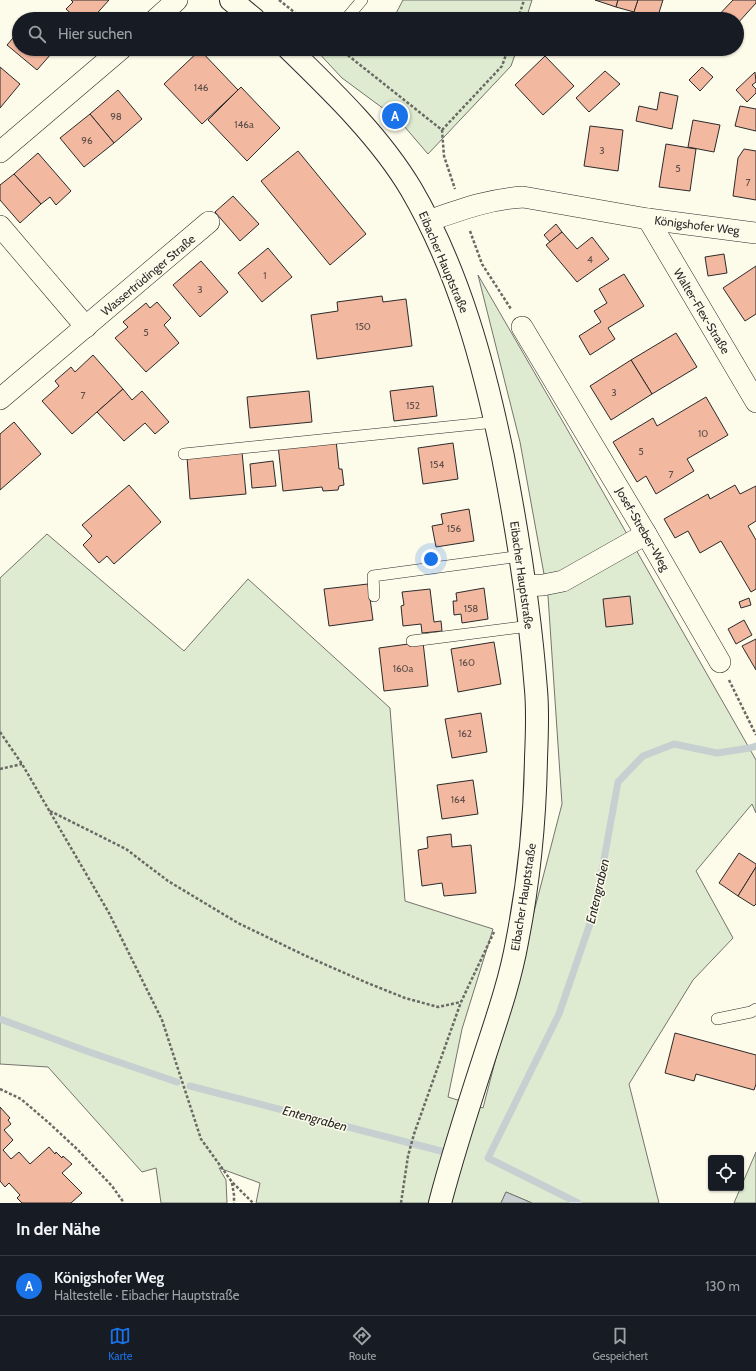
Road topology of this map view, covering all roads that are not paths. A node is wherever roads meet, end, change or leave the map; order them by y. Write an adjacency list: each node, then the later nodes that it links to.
1 (177, 0): 4 (street)
2 (230, 0): 5 (main road)
3 (362, 0): 6 (lane)
4 (164, 12)
5 (245, 12)
6 (352, 12)
7 (112, 56): 9 (street)
8 (296, 56): 11 (main road, Eibacher Hauptstraße)
9 (2, 147)
10 (648, 219): 11 (street, Königshofer Weg); 14 (street, Königshofer Weg); 18 (street, Walter-Flex-Straße)
11 (428, 221): 19 (main road, Eibacher Hauptstraße)
12 (209, 222): 16 (street, Wassertrüdinger Straße)
13 (0, 226): 16 (street)
14 (756, 233)
15 (522, 326): 21 (street, Josef-Streber-Weg)
16 (86, 327): 17 (street, Wassertrüdinger Straße)
17 (0, 399)
18 (756, 402)
19 (495, 422): 20 (lane); 22 (main road, Eibacher Hauptstraße)
20 (184, 454)
21 (646, 534): 23 (street); 27 (street, Josef-Streber-Weg)
22 (521, 556): 23 (main road, Eibacher Hauptstraße); 24 (lane)
23 (525, 586): 25 (main road, Eibacher Hauptstraße)
24 (374, 596)
25 (530, 626): 26 (lane); 30 (main road, Eibacher Hauptstraße)
26 (412, 641)
27 (720, 662)
28 (756, 1009): 29 (lane)
29 (717, 1019)
30 (440, 1203)

